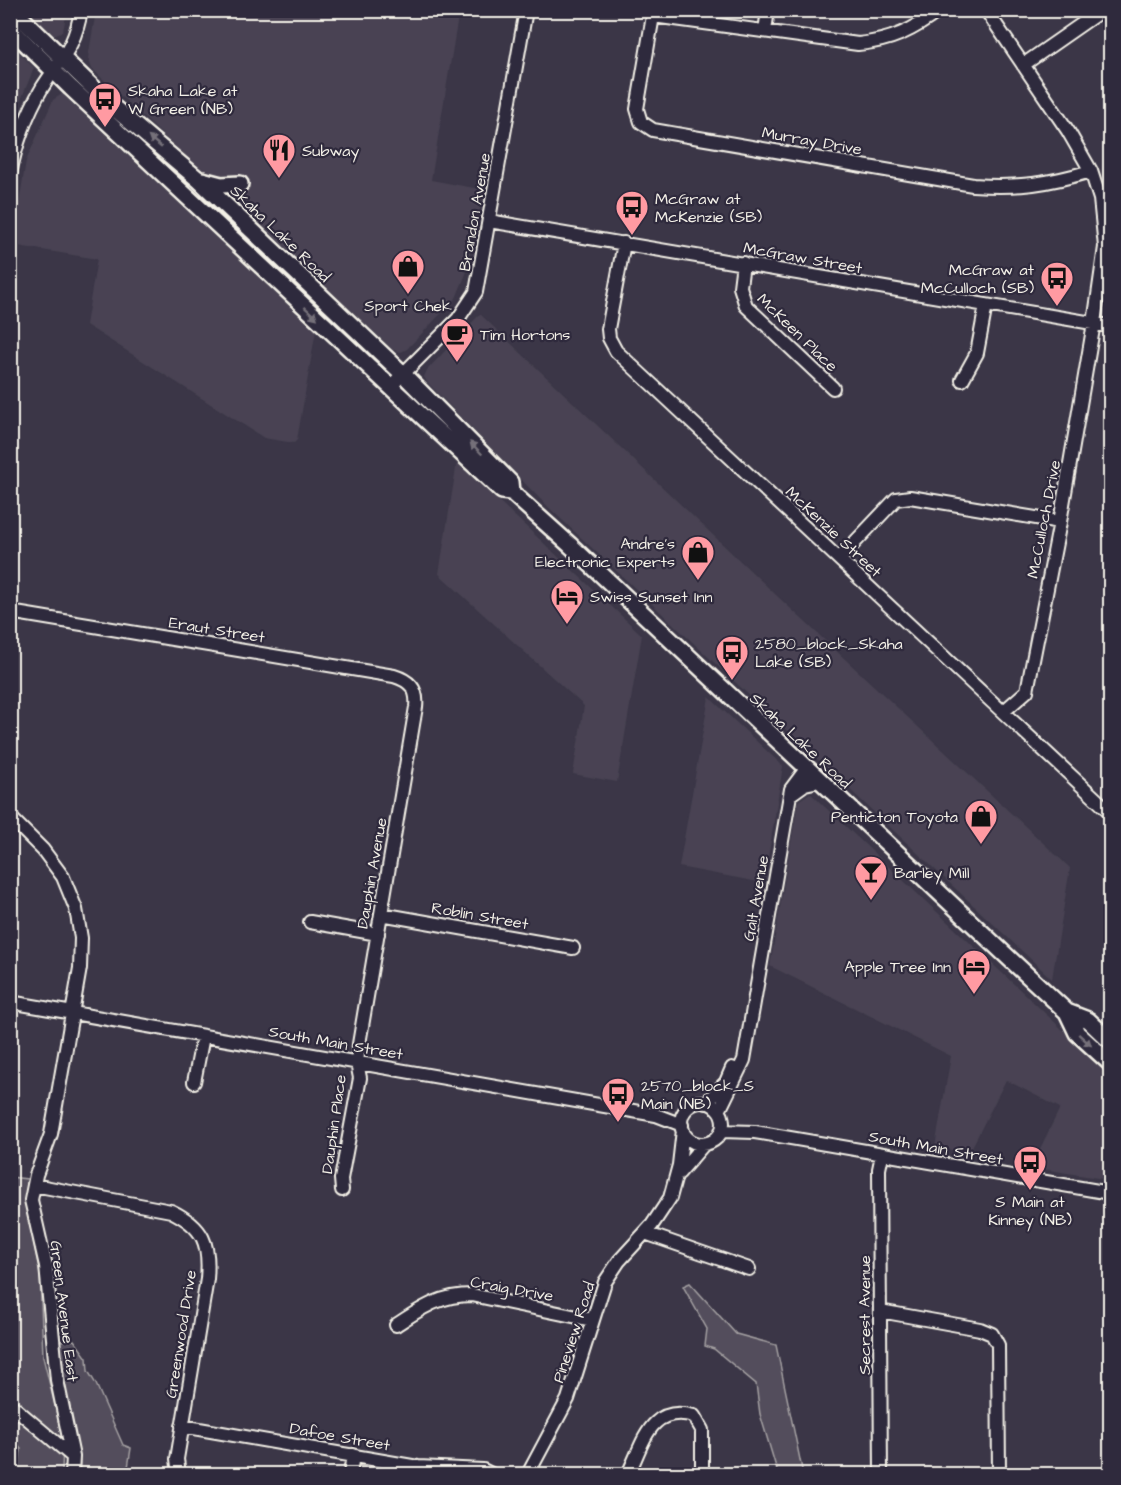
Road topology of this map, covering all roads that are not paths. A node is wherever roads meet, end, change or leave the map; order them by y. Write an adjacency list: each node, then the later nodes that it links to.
1 (13, 10): 11 (main road, Skaha Lake Road)
2 (81, 10): 11 (street)
3 (526, 10): 20 (street, Brandon Avenue)
4 (768, 10): 10 (street)
5 (940, 10): 10 (street)
6 (986, 10): 12 (street, McCulloch Drive)
7 (1102, 10): 12 (street)
8 (654, 13): 10 (street); 15 (street, Murray Drive)
9 (10, 28): 11 (main road, Skaha Lake Road)
10 (765, 31)
11 (59, 64): 13 (main road, Skaha Lake Road); 14 (street); 17 (main road, Skaha Lake Road, one-way to 11)
12 (1023, 65): 15 (street, McCulloch Drive)
13 (117, 131): 19 (main road); 23 (main road, Skaha Lake Road)
14 (16, 133): 16 (street)
15 (1091, 171): 25 (street, McCulloch Drive)
16 (10, 175)
17 (199, 180): 18 (main road); 19 (main road, Skaha Lake Road)
18 (240, 184)
19 (223, 202): 23 (main road); 27 (main road, Skaha Lake Road)
20 (489, 221): 21 (street, McGraw Street); 27 (street, Brandon Avenue)
21 (624, 243): 22 (street, McGraw Street); 33 (street, McKenzie Street)
22 (743, 263): 24 (street, McGraw Street); 30 (street, McKeen Place)
23 (292, 295): 29 (main road, Skaha Lake Road, one-way to 29)
24 (986, 305): 25 (street, McGraw Street); 28 (street)
25 (1094, 323): 26 (street, McGraw Street); 32 (street, McCulloch Drive)
26 (1110, 326)
27 (403, 374): 29 (street, Brandon Avenue); 31 (main road, Skaha Lake Road, one-way to 27)
28 (962, 380)
29 (390, 387): 31 (main road, Skaha Lake Road)
30 (832, 388)
31 (511, 492): 37 (main road, Skaha Lake Road)
32 (1060, 522): 33 (street); 36 (street, McCulloch Drive)
33 (838, 559): 36 (street, McKenzie Street)
34 (10, 612): 35 (street, Eraut Street)
35 (415, 689): 42 (street, Dauphin Avenue)
36 (1003, 711): 40 (street, McKenzie Street)
37 (806, 769): 38 (main road, Skaha Lake Road); 39 (street, Galt Avenue)
38 (819, 781): 39 (street); 47 (main road, Skaha Lake Road)
39 (790, 795): 50 (street, Galt Avenue)
40 (1110, 812)
41 (10, 817): 48 (street, Green Avenue East)
42 (381, 914): 44 (street, Dauphin Avenue); 45 (street, Roblin Street)
43 (310, 921): 44 (street)
44 (378, 934): 52 (street, Dauphin Avenue)
45 (573, 948)
46 (10, 1002): 48 (street, South Main Street)
47 (1067, 1012): 51 (main road, Skaha Lake Road); 53 (main road, Skaha Lake Road, one-way to 53)
48 (72, 1013): 49 (street, South Main Street); 65 (street, Green Avenue East)
49 (203, 1036): 52 (street, South Main Street); 54 (street)
50 (747, 1037): 55 (street, Galt Avenue); 57 (street, Galt Avenue)
51 (1110, 1041)
52 (357, 1063): 58 (street, South Main Street); 66 (street, Dauphin Place)
53 (1110, 1063)
54 (194, 1082)
55 (706, 1103): 56 (street); 57 (street)
56 (686, 1110): 58 (street, South Main Street); 59 (street)
57 (720, 1113): 60 (street); 61 (street, South Main Street)
58 (656, 1115): 59 (street, South Main Street)
59 (682, 1128): 62 (street); 64 (street, Pineview Road)
60 (721, 1131): 61 (street, South Main Street); 62 (street)
61 (755, 1132): 63 (street, South Main Street)
62 (704, 1144): 64 (street, Pineview Road)
63 (882, 1155): 67 (street, South Main Street); 70 (street, Secrest Avenue)
64 (677, 1176): 68 (street, Pineview Road)
65 (34, 1185): 74 (street, Greenwood Drive); 76 (street, Green Avenue East)
66 (342, 1190)
67 (1110, 1193)
68 (645, 1233): 69 (street); 71 (street, Pineview Road)
69 (749, 1269)
70 (880, 1311): 84 (street, Secrest Avenue); 85 (street)
71 (592, 1320): 72 (street, Craig Drive); 81 (street, Pineview Road)
72 (396, 1325)
73 (10, 1404): 76 (street)
74 (182, 1426): 75 (street, Dafoe Street); 78 (street, Greenwood Drive)
75 (354, 1455): 79 (street); 80 (street, Dafoe Street)
76 (73, 1457): 77 (street, Green Avenue East)
77 (72, 1474)
78 (179, 1474)
79 (350, 1474)
80 (491, 1474)
81 (528, 1474)
82 (628, 1474): 83 (street)
83 (702, 1474)
84 (881, 1474)
85 (999, 1474)

